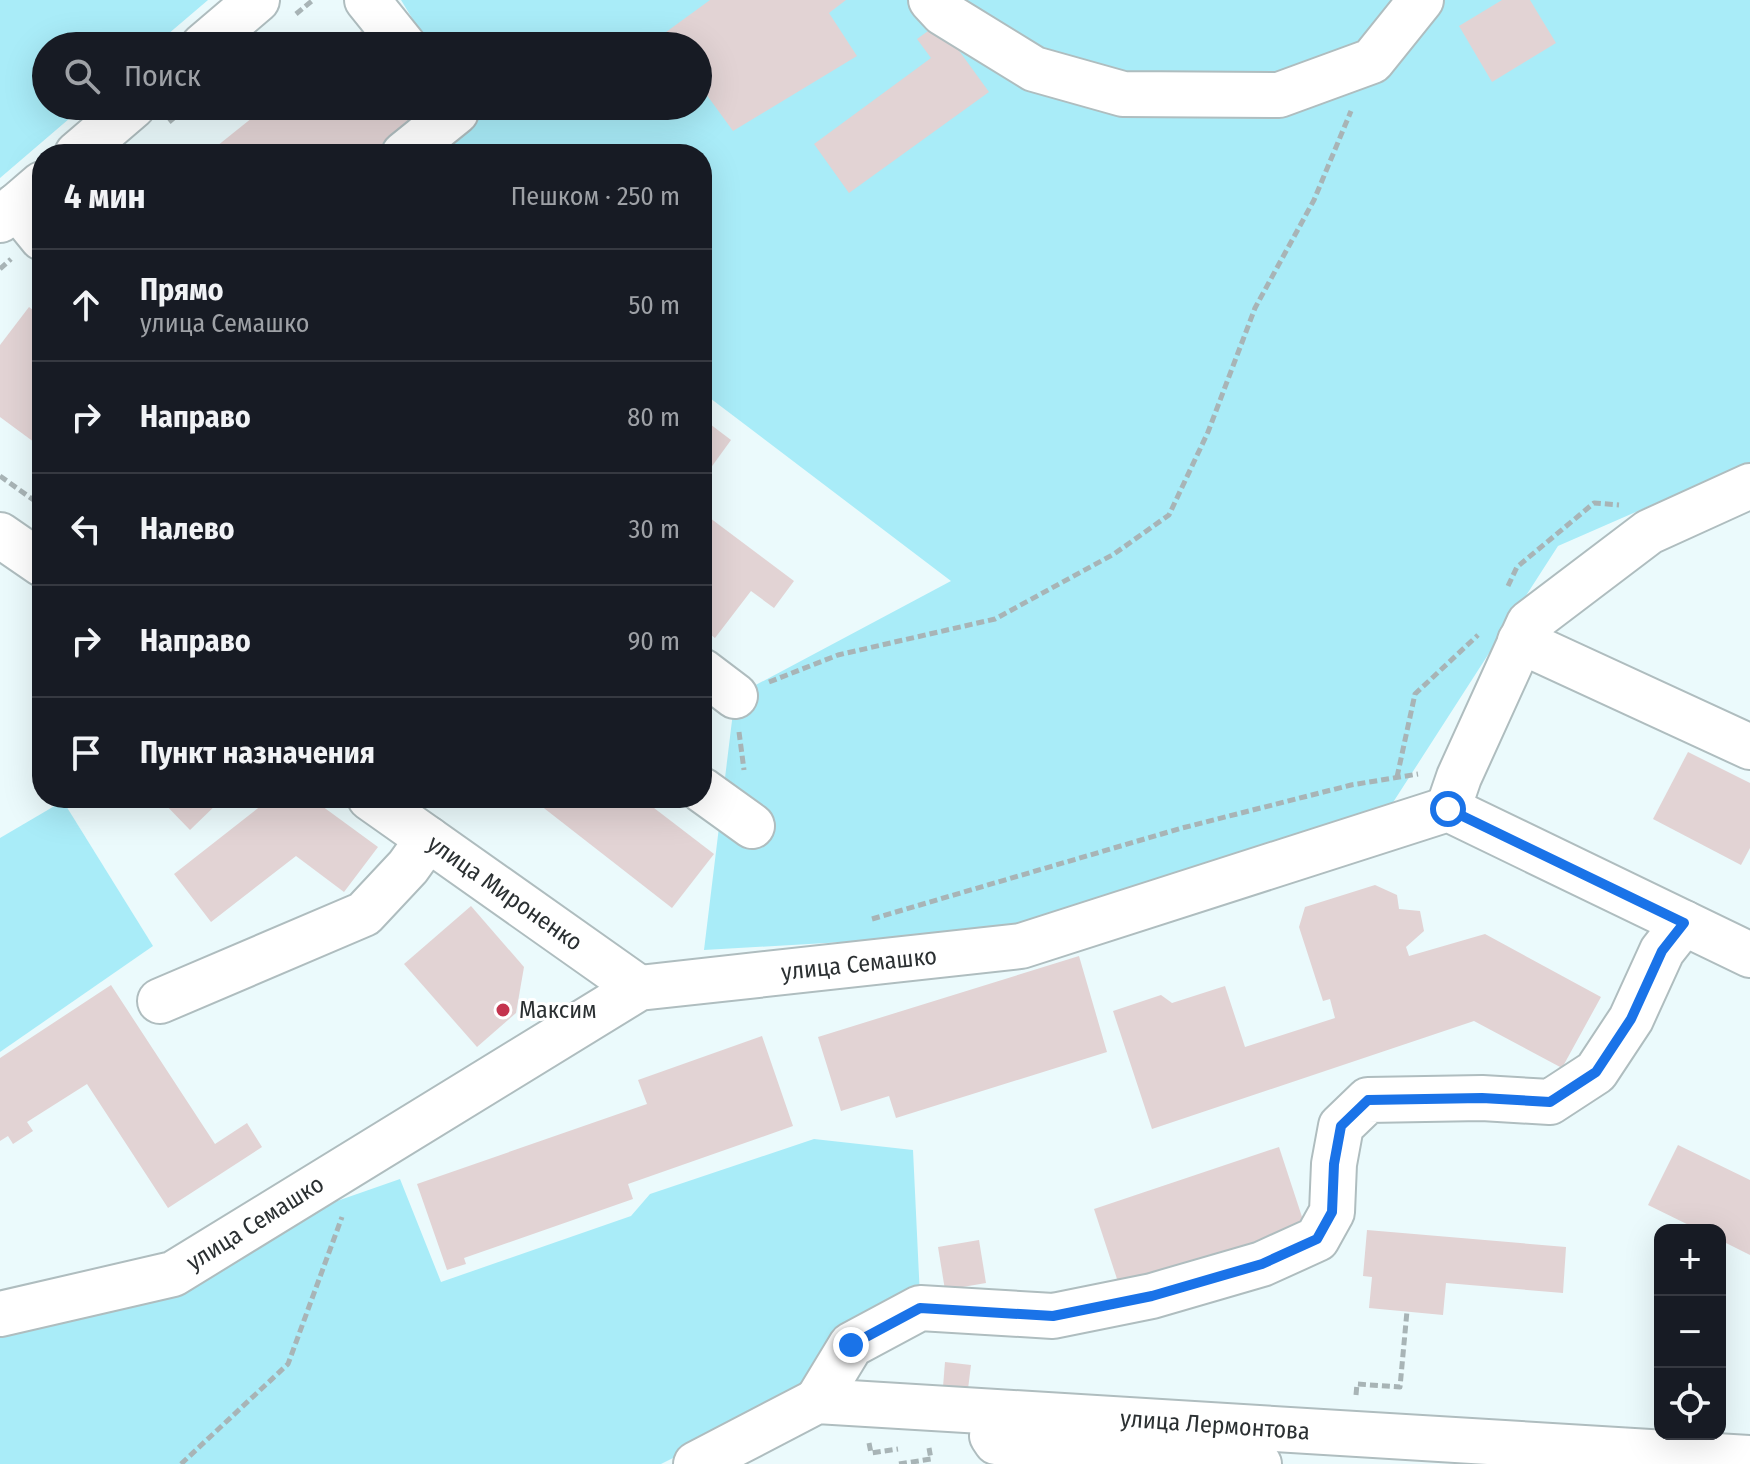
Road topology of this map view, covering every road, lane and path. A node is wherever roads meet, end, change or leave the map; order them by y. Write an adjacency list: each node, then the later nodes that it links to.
1 (257, 0): 5 (street)
2 (367, 0): 6 (street)
3 (931, 0): 7 (street)
4 (1421, 0): 7 (street)
5 (219, 32)
6 (393, 32)
7 (1372, 61): 18 (path)
8 (117, 120): 10 (street)
9 (446, 120): 11 (street)
10 (89, 144)
11 (416, 144)
12 (0, 476): 14 (path)
13 (1750, 486): 17 (street)
14 (32, 499)
15 (0, 535): 16 (street)
16 (32, 557)
17 (1520, 641): 19 (street); 20 (street)
18 (718, 683): 23 (path)
19 (1750, 747)
20 (1453, 793): 25 (path); 26 (street); 28 (street, улица Семашко)
21 (712, 797): 23 (street)
22 (387, 808): 24 (street, улица Мироненко)
23 (752, 826)
24 (428, 839): 28 (street, улица Мироненко); 29 (street)
25 (861, 923)
26 (1684, 923): 27 (street); 34 (street)
27 (1750, 955)
28 (639, 988): 32 (street, улица Семашко)
29 (160, 1001)
30 (343, 1216): 38 (path)
31 (1407, 1311): 33 (path)
32 (0, 1314)
33 (1402, 1369)
34 (817, 1401): 35 (street, улица Лермонтова); 39 (street)
35 (975, 1411): 37 (street, улица Лермонтова); 41 (street)
36 (929, 1445): 40 (path)
37 (1717, 1458)
38 (181, 1464)
39 (696, 1464)
40 (899, 1464)
41 (1259, 1464)

